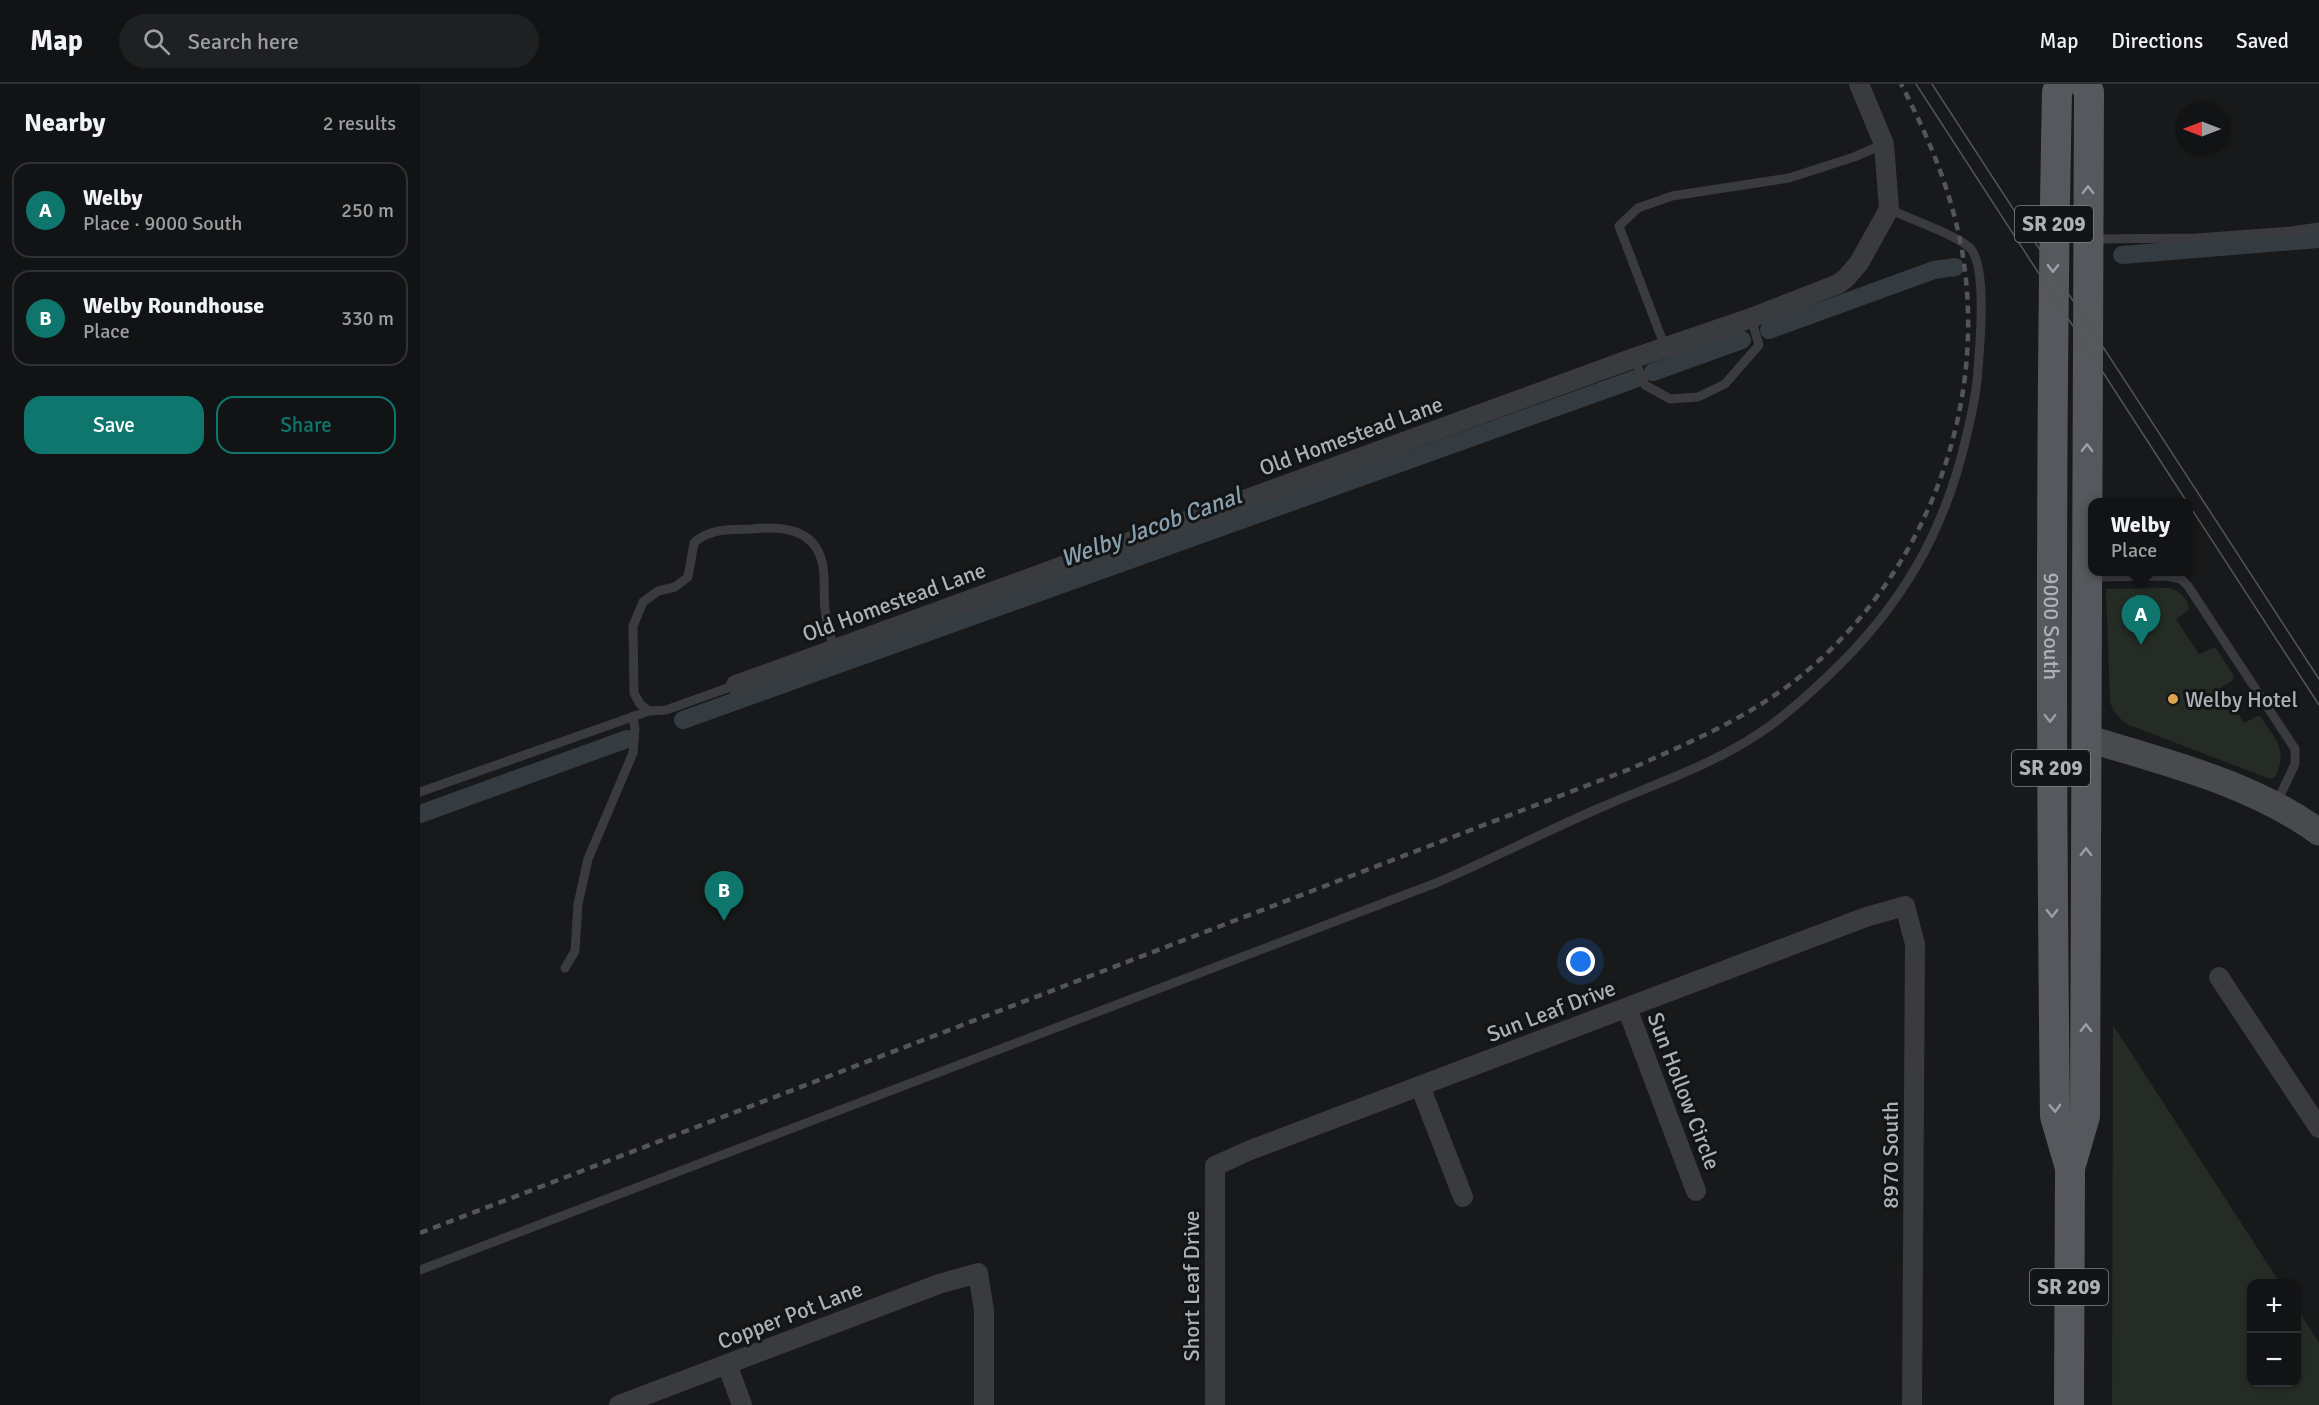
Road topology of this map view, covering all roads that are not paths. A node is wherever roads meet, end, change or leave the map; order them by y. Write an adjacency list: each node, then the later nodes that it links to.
1 (1858, 84): 4 (street)
2 (2060, 84): 11 (main road, 9000 South / SR 209, one-way to 11)
3 (2085, 84): 7 (main road, 9000 South / SR 209, one-way to 3)
4 (1884, 144): 5 (street); 9 (lane)
5 (1889, 209): 8 (street, Old Homestead Lane); 31 (lane)
6 (2319, 227): 7 (lane)
7 (2088, 239): 12 (main road, 9000 South / SR 209, one-way to 7)
8 (1751, 318): 9 (street, Old Homestead Lane); 10 (lane)
9 (1665, 347): 10 (street, Old Homestead Lane)
10 (1634, 358): 13 (street, Old Homestead Lane)
11 (2051, 365): 17 (main road); 28 (main road, 9000 South / SR 209, one-way to 28)
12 (2087, 577): 17 (main road, 9000 South / SR 209); 19 (lane)
13 (834, 650): 14 (street, Old Homestead Lane); 15 (lane)
14 (736, 685): 15 (lane, Old Homestead Lane)
15 (649, 711): 16 (lane, Old Homestead Lane)
16 (633, 716): 18 (lane, Old Homestead Lane); 22 (lane)
17 (2086, 738): 19 (main road); 28 (main road, 9000 South / SR 209, one-way to 17)
18 (420, 792)
19 (2276, 804): 20 (main road)
20 (2319, 832)
21 (1905, 906): 24 (street, Sun Leaf Drive); 37 (street, 8970 South)
22 (565, 968)
23 (2219, 977): 26 (street)
24 (1627, 1008): 25 (street, Sun Leaf Drive); 29 (street, Sun Hollow Circle)
25 (1420, 1086): 27 (street, Sun Leaf Drive); 30 (street)
26 (2319, 1128)
27 (1215, 1166): 36 (street, Short Leaf Drive)
28 (2070, 1168): 38 (main road, 9000 South / SR 209)
29 (1696, 1191)
30 (1463, 1197)
31 (420, 1270)
32 (727, 1364): 33 (street, Copper Pot Lane); 34 (street); 35 (street, Copper Pot Lane)
33 (619, 1405)
34 (742, 1405)
35 (984, 1405)
36 (1215, 1405)
37 (1912, 1405)
38 (2069, 1405)

